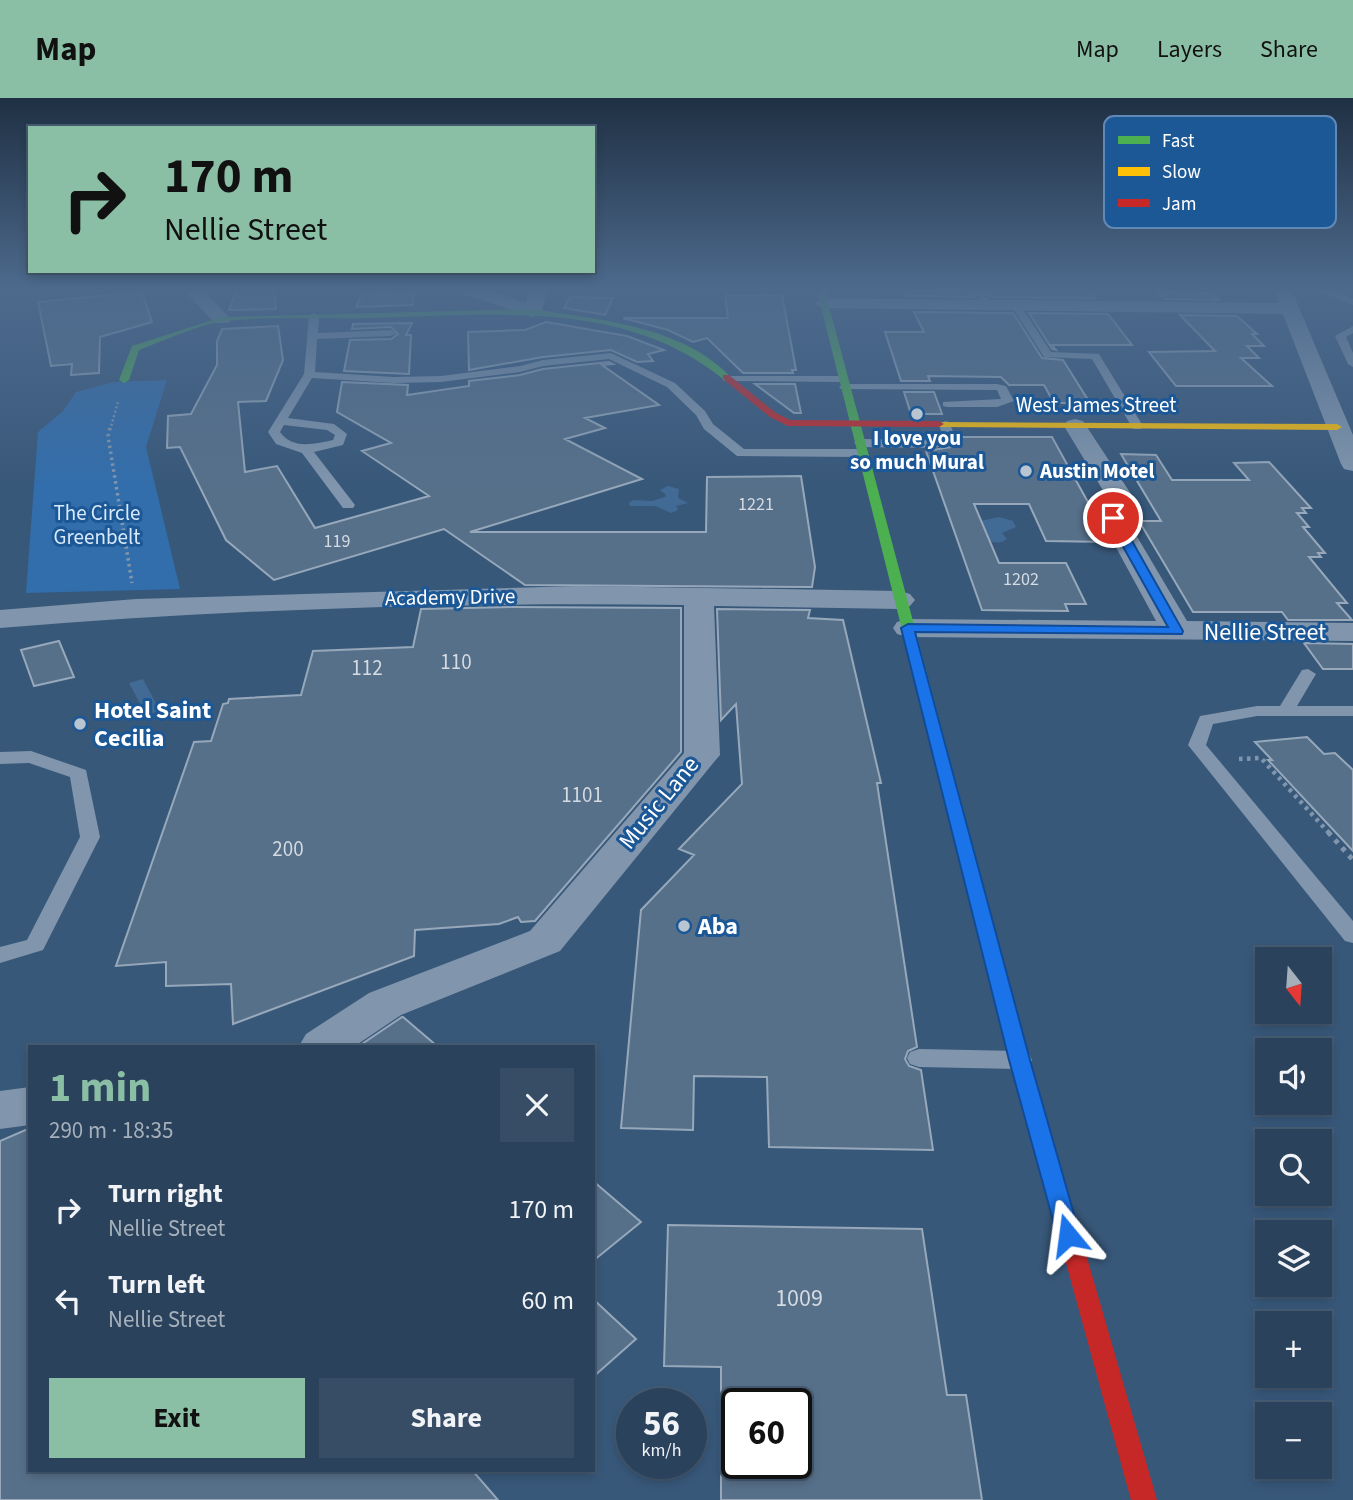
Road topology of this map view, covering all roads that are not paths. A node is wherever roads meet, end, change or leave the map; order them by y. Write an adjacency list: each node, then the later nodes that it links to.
1 (132, 356): 11 (street, West James Street)
2 (310, 356): 9 (lane)
3 (607, 356): 9 (lane)
4 (612, 356): 20 (lane)
5 (699, 356): 10 (street, West James Street)
6 (837, 356): 12 (street)
7 (1095, 356): 18 (lane)
8 (1309, 356): 19 (street)
9 (309, 375): 14 (lane)
10 (728, 379): 12 (lane); 15 (street, West James Street)
11 (124, 380)
12 (844, 383): 13 (lane); 15 (street)
13 (947, 404)
14 (281, 421): 21 (lane); 21 (lane)
15 (855, 424): 16 (street, West James Street); 20 (street)
16 (945, 425): 17 (street, West James Street); 20 (lane)
17 (1075, 426): 18 (street, West James Street); 27 (street, Nellie Street)
18 (1137, 426): 19 (street, West James Street)
19 (1337, 427): 22 (street)
20 (861, 448): 25 (street)
21 (306, 450): 23 (lane)
22 (1353, 464)
23 (348, 505)
24 (699, 597): 25 (street, Academy Drive); 26 (street, Academy Drive); 35 (street, Music Lane)
25 (904, 614): 27 (street, Nellie Street); 37 (street)
26 (0, 619)
27 (1177, 631): 28 (street, Nellie Street)
28 (1353, 632)
29 (1308, 674): 30 (lane)
30 (1285, 711): 31 (lane); 33 (lane)
31 (1353, 711)
32 (0, 758): 34 (lane)
33 (1353, 936)
34 (0, 955)
35 (324, 1045)
36 (919, 1058): 37 (lane)
37 (1020, 1060): 40 (street)
38 (28, 1106): 39 (street)
39 (0, 1110)
40 (1144, 1500)

